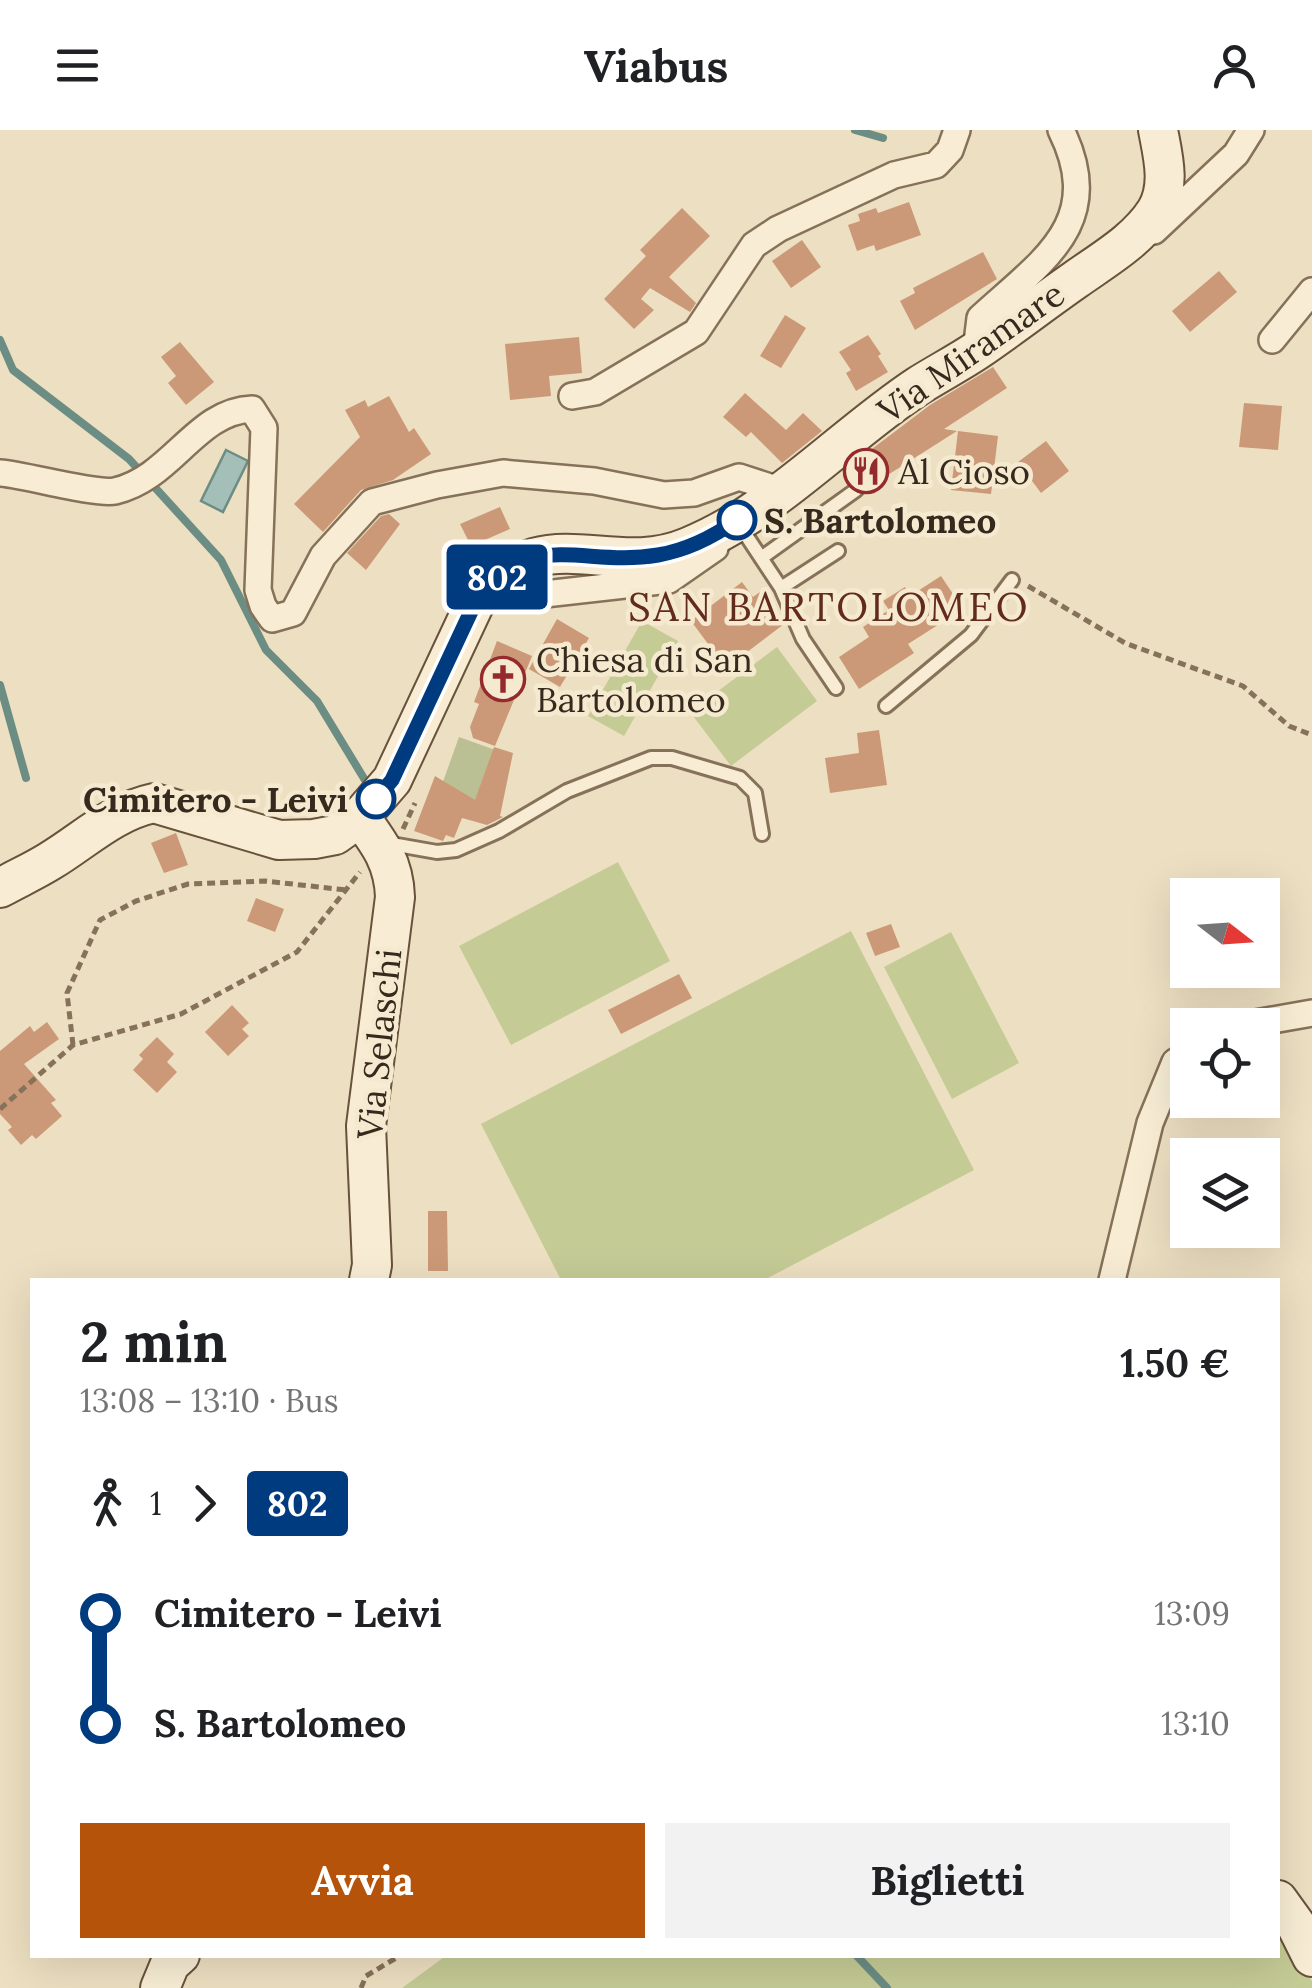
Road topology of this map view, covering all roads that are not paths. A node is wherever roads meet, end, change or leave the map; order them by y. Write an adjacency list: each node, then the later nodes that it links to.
1 (957, 130): 9 (street)
2 (1061, 130): 8 (street)
3 (1158, 130): 5 (street, Via Miramare)
4 (1251, 130): 5 (street)
5 (1131, 240): 8 (street, Via Miramare)
6 (1312, 291): 7 (street)
7 (1272, 340)
8 (976, 351): 12 (street, Via Miramare)
9 (572, 396)
10 (0, 473): 12 (street)
11 (856, 490): 15 (lane)
12 (782, 491): 13 (street, Via Miramare)
13 (732, 524): 15 (lane); 18 (street); 21 (street, Via Miramare)
14 (838, 551): 17 (lane)
15 (762, 558): 17 (lane)
16 (1016, 581): 20 (lane)
17 (781, 588): 19 (lane)
18 (536, 595)
19 (836, 688)
20 (886, 706)
21 (383, 833): 22 (lane); 23 (street, Via Miramare); 27 (street, Via Selaschi)
22 (762, 834)
23 (0, 888)
24 (1312, 1013): 25 (street)
25 (1280, 1019)
26 (1170, 1074): 28 (street)
27 (369, 1278)
28 (1112, 1278)
29 (1280, 1903): 30 (street)
30 (1312, 1957)
31 (177, 1958): 32 (street)
32 (160, 1988)

